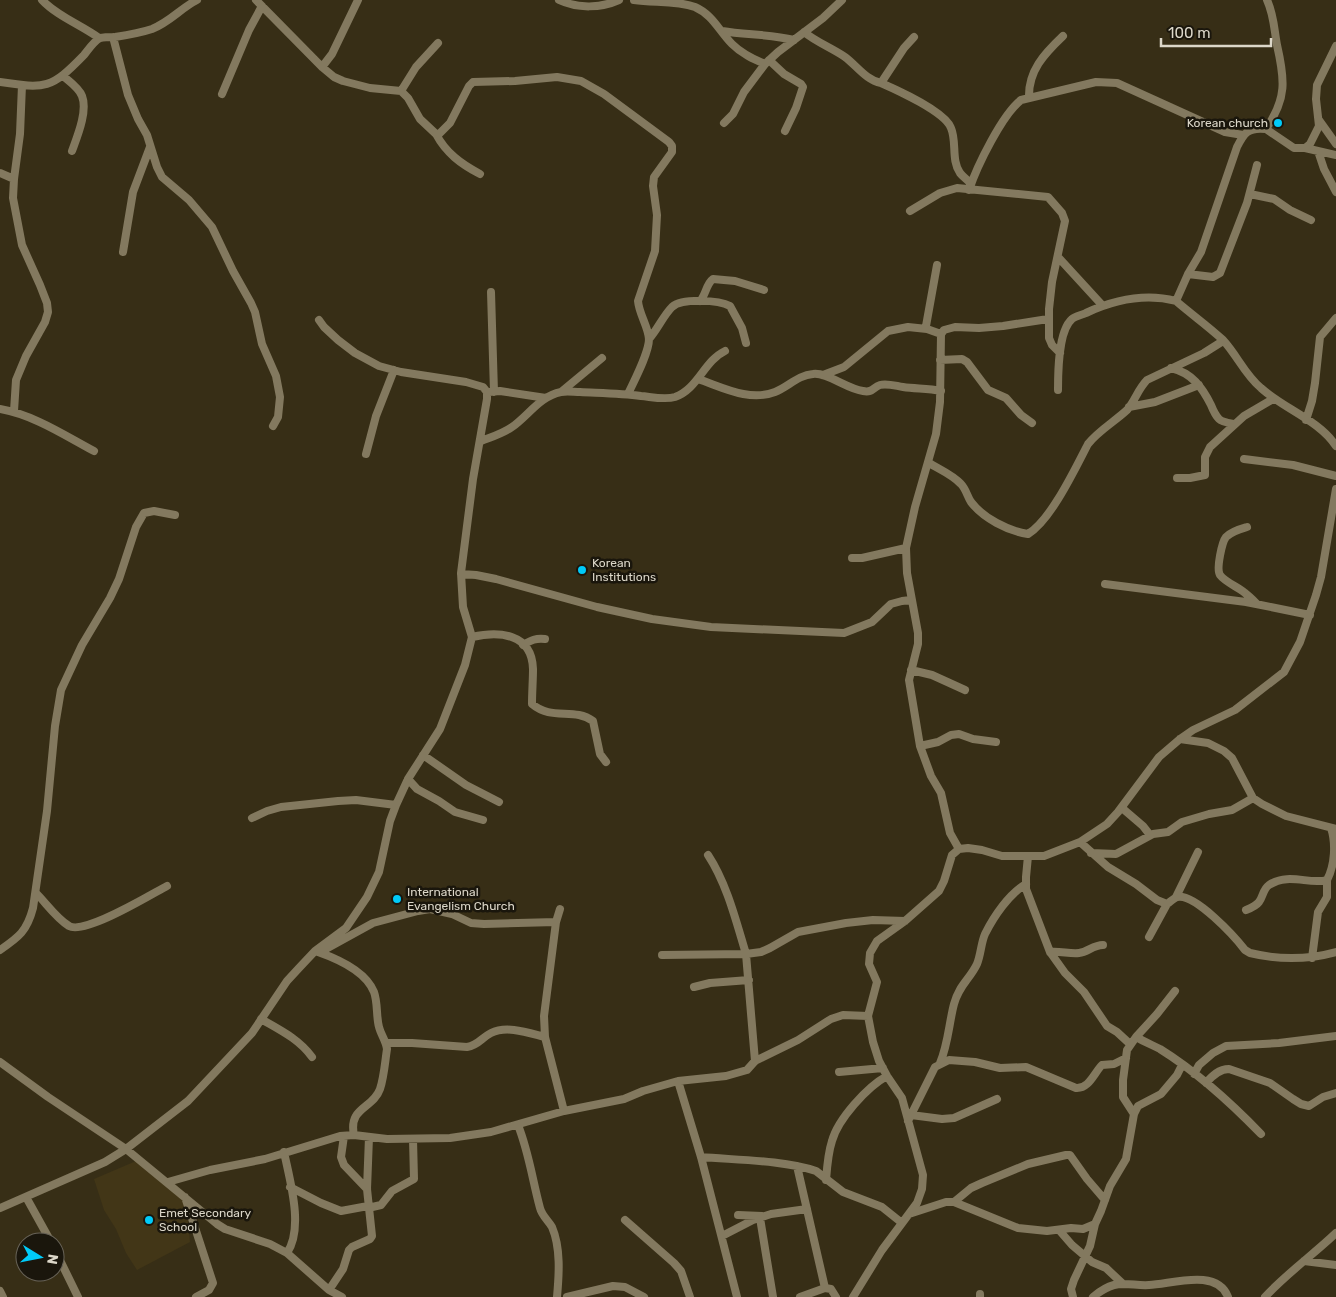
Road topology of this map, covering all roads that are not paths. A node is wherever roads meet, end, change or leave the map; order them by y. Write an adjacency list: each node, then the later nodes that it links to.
1 (42, 0): 15 (street)
2 (197, 0): 13 (street)
3 (358, 0): 20 (street)
4 (560, 0): 5 (street)
5 (619, 0)
6 (634, 0): 10 (street)
7 (842, 0): 11 (street)
8 (1267, 0): 30 (street)
9 (259, 3): 20 (street); 26 (street)
10 (722, 31): 16 (street); 19 (street)
11 (804, 32): 16 (street); 23 (street)
12 (1063, 36): 27 (street)
13 (113, 37): 15 (street); 35 (street)
14 (914, 37): 23 (street)
15 (99, 38): 21 (street)
16 (794, 40): 19 (street)
17 (438, 43): 25 (street)
18 (1336, 46): 28 (street)
19 (767, 62): 29 (street); 31 (street)
20 (322, 67): 25 (street)
21 (63, 76): 24 (street); 37 (street)
22 (0, 82): 24 (street)
23 (881, 82): 44 (street)
24 (22, 85): 43 (street)
25 (401, 91): 32 (street)
26 (222, 94)
27 (1029, 98): 33 (street); 44 (street)
28 (1318, 120): 34 (street); 36 (street)
29 (724, 123)
30 (1266, 130): 33 (street); 36 (street)
31 (785, 131)
32 (436, 134): 42 (street); 63 (street)
33 (1243, 135): 52 (street)
34 (1336, 144)
35 (150, 147): 49 (street); 88 (street)
36 (1305, 148): 38 (street)
37 (72, 151)
38 (1318, 151): 39 (street); 45 (street)
39 (1336, 155)
40 (1257, 165): 46 (street)
41 (0, 173): 43 (street)
42 (480, 174)
43 (14, 179): 84 (street)
44 (970, 187): 47 (street); 50 (street)
45 (1336, 192)
46 (1250, 194): 48 (street); 52 (street)
47 (910, 211)
48 (1311, 220)
49 (123, 252)
50 (1058, 257): 57 (street); 59 (street)
51 (936, 265): 61 (street)
52 (1188, 274): 56 (street)
53 (764, 290): 55 (street)
54 (491, 292): 77 (street)
55 (700, 301): 63 (street); 65 (street)
56 (1176, 301): 57 (street); 64 (street)
57 (1102, 305): 67 (street)
58 (1336, 318): 85 (street)
59 (1048, 319): 62 (street); 67 (street)
60 (319, 320): 71 (street)
61 (927, 329): 62 (street); 72 (street)
62 (940, 334): 69 (street)
63 (649, 339): 79 (street)
64 (1224, 341): 70 (street); 81 (street)
65 (746, 343)
66 (725, 351): 73 (street)
67 (1060, 353): 75 (street)
68 (602, 358): 78 (street)
69 (940, 360): 76 (street); 86 (street)
70 (1172, 368): 74 (street); 82 (street)
71 (394, 370): 77 (street); 92 (street)
72 (823, 375): 73 (street); 76 (street)
73 (698, 379): 79 (street)
74 (1199, 385): 82 (street); 87 (street)
75 (1058, 390)
76 (941, 391): 94 (street)
77 (490, 392): 80 (street); 89 (street)
78 (561, 392): 79 (street); 80 (street)
79 (628, 394)
80 (546, 398): 89 (street)
81 (1273, 399): 85 (street); 87 (street)
82 (1129, 407): 94 (street)
83 (0, 409): 84 (street)
84 (14, 411): 91 (street)
85 (1306, 420): 90 (street)
86 (1032, 423)
87 (1234, 424): 96 (street)
88 (273, 426)
89 (481, 441): 102 (street)
90 (1336, 446)
91 (94, 451)
92 (366, 454)
93 (1244, 459): 95 (street)
94 (929, 463): 100 (street)
95 (1336, 476)
96 (1177, 478)
97 (1336, 489): 106 (street)
98 (175, 514): 135 (street)
99 (1247, 526): 105 (street)
100 (906, 548): 101 (street); 104 (street)
101 (852, 558)
102 (461, 574): 104 (street); 107 (street)
103 (1105, 584): 105 (street)
104 (911, 600): 110 (street)
105 (1257, 604): 106 (street)
106 (1310, 615): 112 (street)
107 (472, 637): 109 (street); 115 (street)
108 (545, 639): 109 (street)
109 (523, 645): 116 (street)
110 (911, 670): 111 (street); 114 (street)
111 (964, 690)
112 (1180, 738): 118 (street); 121 (street)
113 (996, 742): 114 (street)
114 (920, 746): 127 (street)
115 (423, 754): 117 (street); 119 (street)
116 (606, 762)
117 (408, 779): 120 (street); 123 (street)
118 (1253, 798): 124 (street); 125 (street)
119 (499, 802)
120 (396, 805): 122 (street); 145 (street)
121 (1122, 808): 125 (street); 126 (street)
122 (252, 818)
123 (483, 820)
124 (1333, 828): 132 (street)
125 (1150, 835): 129 (street)
126 (1080, 842): 129 (street); 131 (street)
127 (959, 849): 131 (street); 140 (street)
128 (1198, 852): 136 (street)
129 (1091, 853): 137 (street)
130 (708, 855): 148 (street)
131 (1028, 856): 133 (street)
132 (1327, 880): 139 (street); 150 (street)
133 (1026, 884): 146 (street); 165 (street)
134 (167, 886): 135 (street)
135 (36, 893): 144 (street)
136 (1176, 897): 137 (street); 150 (street)
137 (1167, 904): 142 (street)
138 (560, 909): 141 (street)
139 (1246, 910)
140 (905, 921): 148 (street); 154 (street)
141 (556, 922): 145 (street); 157 (street)
142 (1149, 937)
143 (1103, 945): 146 (street)
144 (0, 950)
145 (317, 952): 155 (street); 159 (street)
146 (1050, 952): 160 (street)
147 (1336, 952): 150 (street)
148 (746, 954): 149 (street); 151 (street)
149 (662, 955)
150 (1312, 958)
151 (749, 980): 152 (street); 163 (street)
152 (694, 987)
153 (1174, 991): 158 (street)
154 (868, 1016): 163 (street); 168 (street)
155 (261, 1019): 161 (street); 183 (street)
156 (1336, 1036): 169 (street)
157 (545, 1037): 159 (street); 174 (street)
158 (1136, 1037): 160 (street); 166 (street)
159 (386, 1043): 179 (street)
160 (1130, 1044): 162 (street)
161 (312, 1057)
162 (1126, 1058): 165 (street); 175 (street)
163 (755, 1061): 170 (street)
164 (0, 1062): 183 (street)
165 (940, 1063): 176 (street)
166 (1182, 1065): 169 (street); 175 (street)
167 (839, 1072): 168 (street)
168 (885, 1072): 176 (street); 187 (street)
169 (1194, 1074): 171 (street)
170 (678, 1081): 174 (street); 185 (street)
171 (1206, 1084): 172 (street); 178 (street)
172 (1336, 1093)
173 (997, 1099): 176 (street)
174 (564, 1111): 177 (street)
175 (1134, 1114): 193 (street)
176 (909, 1118): 198 (street)
177 (518, 1125): 182 (street); 221 (street)
178 (1261, 1134)
179 (354, 1135): 180 (street); 181 (street)
180 (344, 1136): 184 (street); 190 (street)
181 (369, 1137): 182 (street); 190 (street)
182 (413, 1139): 195 (street)
183 (126, 1149): 188 (street); 191 (street)
184 (284, 1152): 188 (street); 189 (street)
185 (701, 1157): 186 (street); 207 (street)
186 (797, 1166): 187 (street); 197 (street)
187 (826, 1180): 202 (street)
188 (168, 1182): 192 (street)
189 (290, 1187): 195 (street); 208 (street)
190 (367, 1189): 195 (street)
191 (26, 1197): 196 (street); 205 (street)
192 (185, 1197): 208 (street); 219 (street)
193 (1105, 1200): 194 (street); 203 (street)
194 (954, 1202): 198 (street); 204 (street)
195 (368, 1207): 215 (street)
196 (0, 1208)
197 (807, 1209): 200 (street); 214 (street)
198 (908, 1214): 202 (street)
199 (738, 1215): 200 (street)
200 (762, 1217): 207 (street); 226 (street)
201 (625, 1220): 224 (street)
202 (902, 1223): 229 (street)
203 (1095, 1224): 204 (street); 209 (street)
204 (1058, 1230): 209 (street)
205 (45, 1232)
206 (1336, 1233): 210 (street)
207 (722, 1236): 225 (street)
208 (287, 1253): 215 (street)
209 (1086, 1257): 213 (street); 230 (street)
210 (1304, 1260): 211 (street); 233 (street)
211 (1336, 1265)
212 (65, 1270): 218 (street)
213 (1123, 1284): 231 (street); 232 (street)
214 (825, 1288): 227 (street); 228 (street)
215 (329, 1290): 220 (street)
216 (0, 1291): 217 (street)
217 (3, 1297)
218 (78, 1297)
219 (196, 1297)
220 (342, 1297)
221 (557, 1297)
222 (567, 1297): 223 (street)
223 (644, 1297)
224 (690, 1297)
225 (737, 1297)
226 (773, 1297)
227 (800, 1297)
228 (836, 1297)
229 (853, 1297)
230 (1073, 1297)
231 (1094, 1297)
232 (1228, 1297)
233 (1265, 1297)

